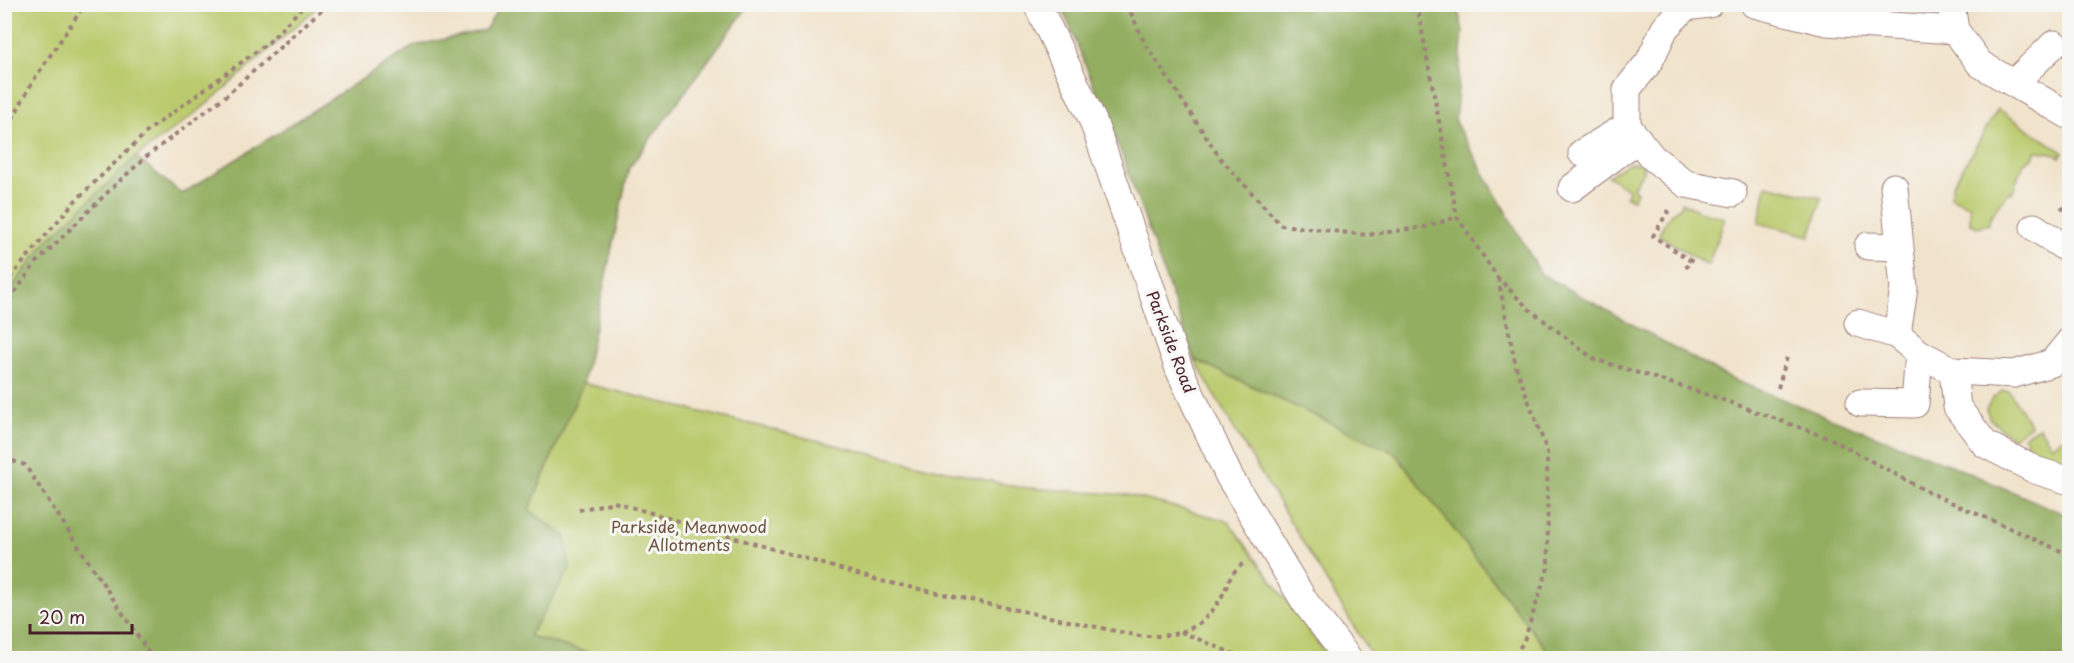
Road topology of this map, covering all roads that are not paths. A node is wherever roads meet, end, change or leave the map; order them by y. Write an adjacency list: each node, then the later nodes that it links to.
1 (1037, 4): 26 (street, Parkside Road)
2 (1754, 4): 4 (street)
3 (1693, 5): 10 (street)
4 (1797, 10): 5 (street)
5 (1872, 15): 6 (street)
6 (1953, 17): 8 (street)
7 (2054, 44): 8 (street)
8 (2014, 83): 9 (street)
9 (2070, 116)
10 (1632, 133): 11 (street); 13 (street); 14 (street)
11 (1582, 153)
12 (1894, 187): 17 (street)
13 (1572, 188)
14 (1733, 193)
15 (2034, 227): 18 (street)
16 (1868, 246): 17 (street)
17 (1899, 247): 20 (street)
18 (2070, 251)
19 (1858, 323): 20 (street)
20 (1897, 335): 22 (street)
21 (2070, 341): 23 (street)
22 (1919, 353): 23 (street); 24 (street)
23 (1953, 371): 25 (street)
24 (1860, 403)
25 (2070, 481)
26 (1348, 658)

